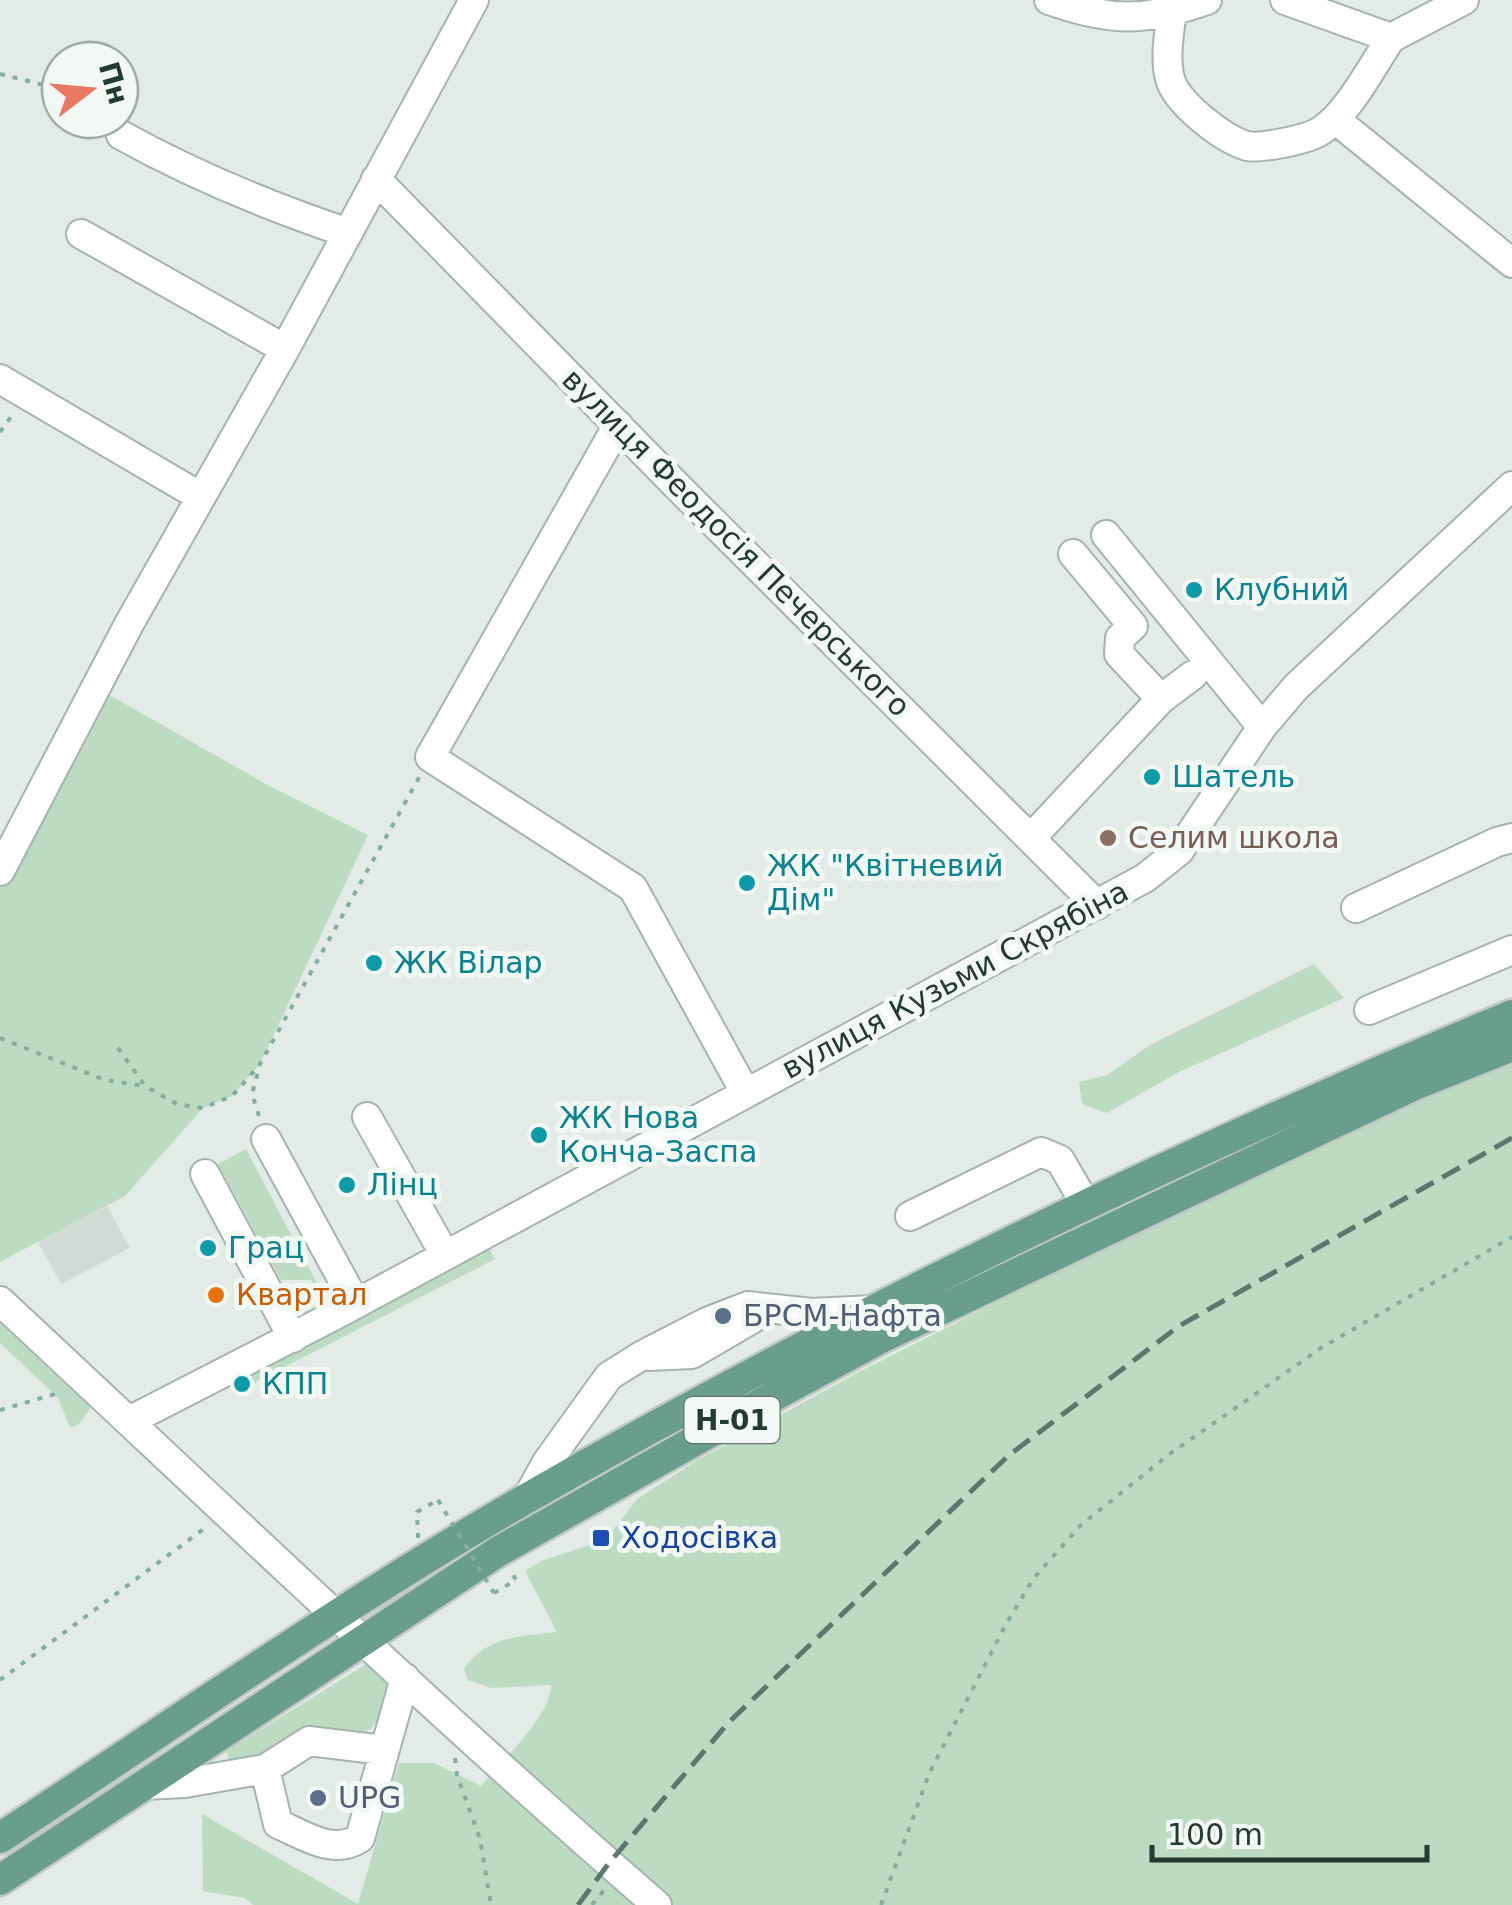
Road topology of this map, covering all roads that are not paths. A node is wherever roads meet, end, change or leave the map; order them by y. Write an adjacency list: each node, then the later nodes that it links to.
1 (474, 0): 10 (street)
2 (1049, 0): 6 (street)
3 (1207, 0): 6 (street)
4 (1285, 0): 7 (street)
5 (1464, 0): 7 (street)
6 (1172, 12): 8 (street)
7 (1391, 38): 8 (street)
8 (1336, 120): 13 (street)
9 (130, 140): 11 (street)
10 (376, 179): 11 (street); 16 (street, вулиця Феодосія Печерського)
11 (348, 233): 14 (street)
12 (82, 234): 14 (street)
13 (1512, 262)
14 (285, 349): 18 (street)
15 (0, 378): 18 (street)
16 (618, 425): 24 (street, вулиця Феодосія Печерського); 33 (street)
17 (1512, 486): 23 (street, вулиця Кузьми Скрябіна)
18 (201, 497): 26 (street)
19 (1106, 535): 23 (street)
20 (1073, 554): 22 (street)
21 (1192, 676): 22 (street)
22 (1160, 699): 24 (street)
23 (1262, 727): 27 (street, вулиця Кузьми Скрябіна)
24 (1032, 838): 27 (street, вулиця Феодосія Печерського)
25 (1512, 838): 28 (street)
26 (0, 871)
27 (1098, 906): 33 (street, вулиця Кузьми Скрябіна)
28 (1356, 908)
29 (1512, 950): 30 (street)
30 (1369, 1010)
31 (1512, 1016): 37 (main road, Н-01)
32 (1512, 1046): 49 (main road, Н-01)
33 (745, 1092): 39 (street, вулиця Кузьми Скрябіна)
34 (367, 1117): 39 (street)
35 (266, 1139): 41 (street)
36 (205, 1174): 44 (street)
37 (1086, 1205): 38 (street); 43 (main road, Н-01)
38 (910, 1216)
39 (444, 1255): 41 (street, вулиця Кузьми Скрябіна)
40 (0, 1301): 46 (street)
41 (356, 1304): 44 (street, вулиця Кузьми Скрябіна)
42 (759, 1307): 43 (street); 45 (street); 45 (street)
43 (873, 1310): 47 (main road, Н-01)
44 (293, 1338): 46 (street, вулиця Кузьми Скрябіна)
45 (641, 1356): 47 (street)
46 (129, 1421): 48 (street)
47 (526, 1500): 48 (main road, Н-01)
48 (334, 1615): 49 (street); 54 (main road, Н-01)
49 (362, 1640): 50 (street); 53 (main road, Н-01)
50 (404, 1678): 51 (street); 56 (street)
51 (383, 1750): 52 (street); 52 (street)
52 (265, 1769): 53 (street)
53 (142, 1784): 55 (main road, Н-01)
54 (0, 1838)
55 (0, 1880)
56 (657, 1905)

